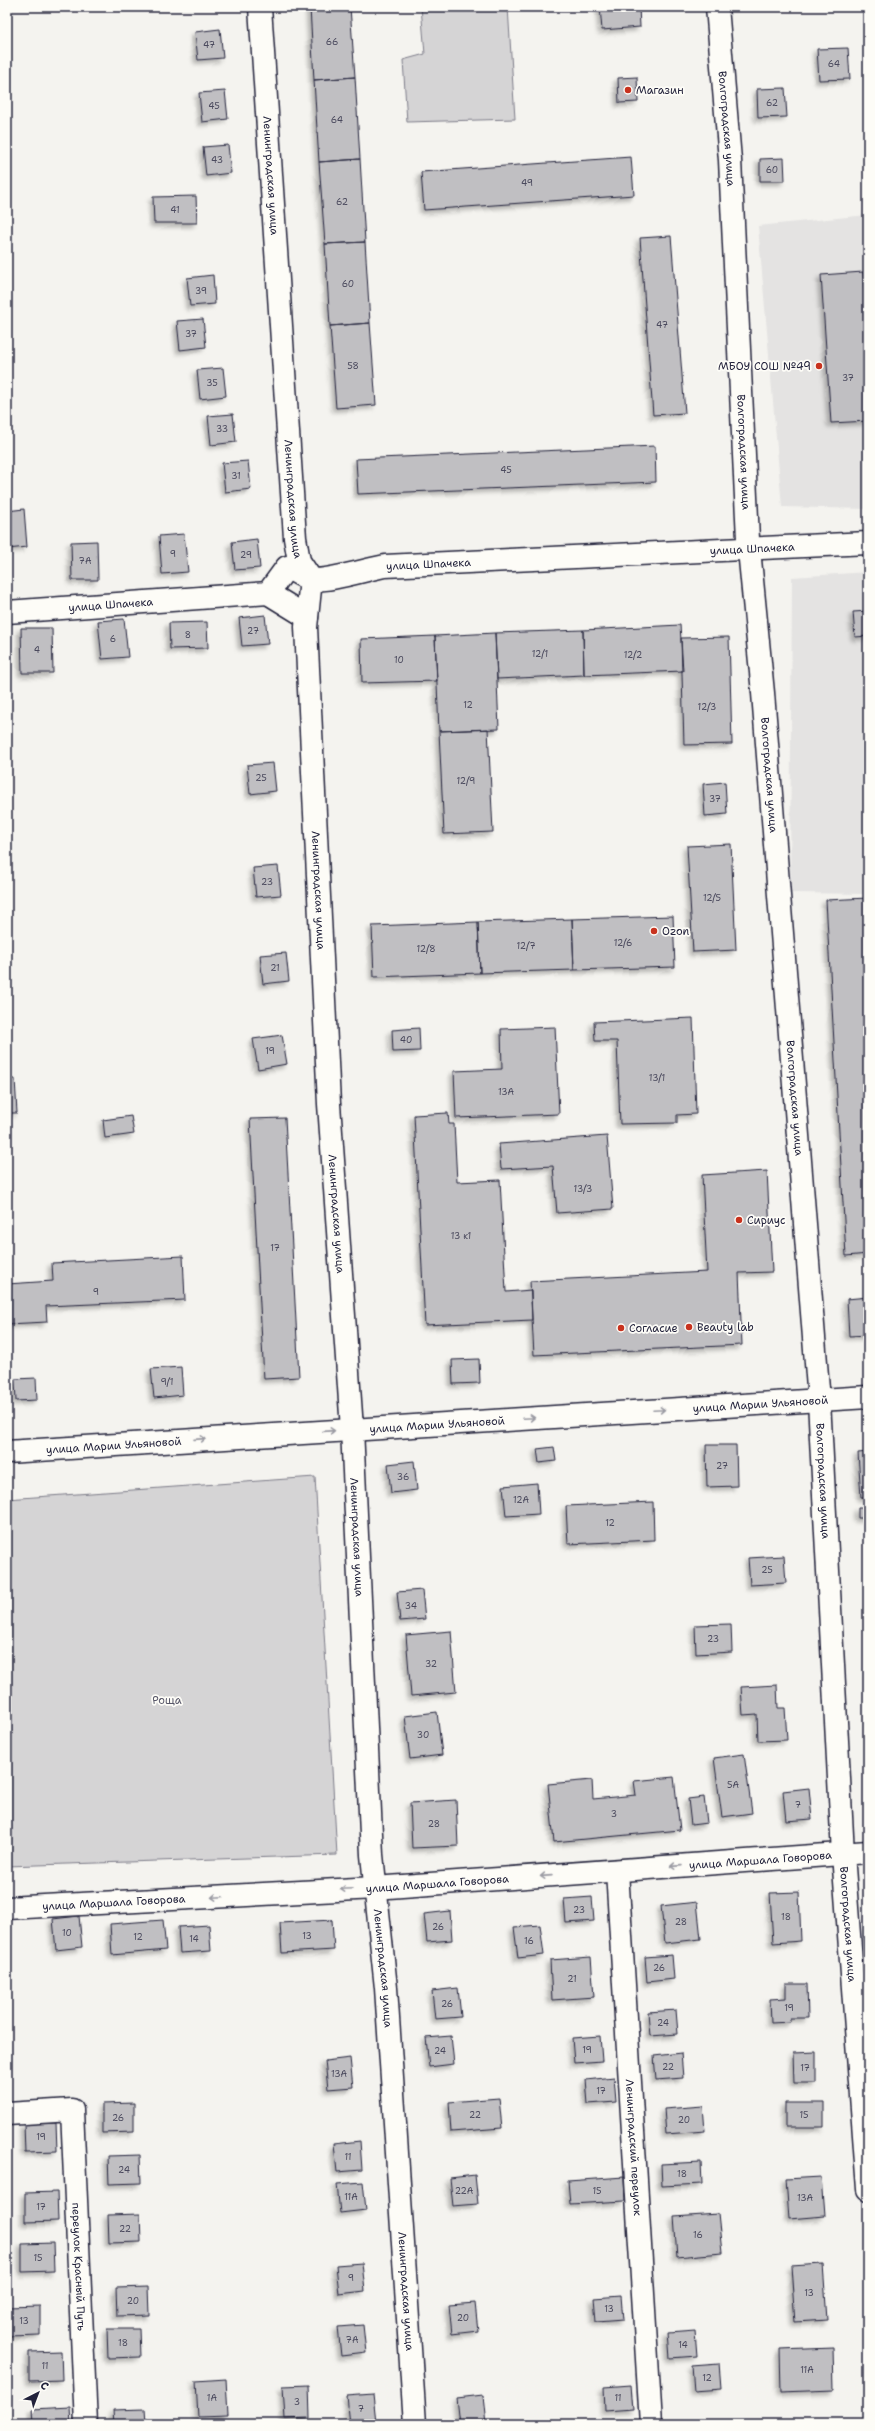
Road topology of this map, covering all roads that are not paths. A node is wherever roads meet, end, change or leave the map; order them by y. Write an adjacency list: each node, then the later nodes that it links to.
1 (260, 7): 5 (street, Ленинградская улица)
2 (717, 7): 4 (street, Волгоградская улица)
3 (868, 543): 4 (street, улица Шпачека)
4 (748, 548): 5 (street, улица Шпачека); 10 (street, Волгоградская улица)
5 (311, 579): 6 (street, улица Шпачека); 8 (street, Ленинградская улица)
6 (268, 593): 7 (street, улица Шпачека); 8 (street)
7 (7, 612)
8 (307, 617): 11 (street, Ленинградская улица)
9 (868, 1397): 10 (street, улица Марии Ульяновой)
10 (819, 1400): 11 (street, улица Марии Ульяновой, one-way to 10); 14 (street, Волгоградская улица)
11 (352, 1429): 12 (street, улица Марии Ульяновой, one-way to 11); 16 (street, Ленинградская улица)
12 (7, 1452)
13 (868, 1852): 14 (street, улица Маршала Говорова)
14 (843, 1854): 15 (street, улица Маршала Говорова, one-way to 15); 19 (street, Волгоградская улица)
15 (617, 1871): 16 (street, улица Маршала Говорова, one-way to 16); 22 (street, Ленинградский переулок)
16 (375, 1888): 17 (street, улица Маршала Говорова, one-way to 17); 21 (street, Ленинградская улица)
17 (7, 1908)
18 (7, 2114): 20 (street, переулок Красный Путь)
19 (868, 2190)
20 (86, 2424)
21 (416, 2424)
22 (651, 2424)

